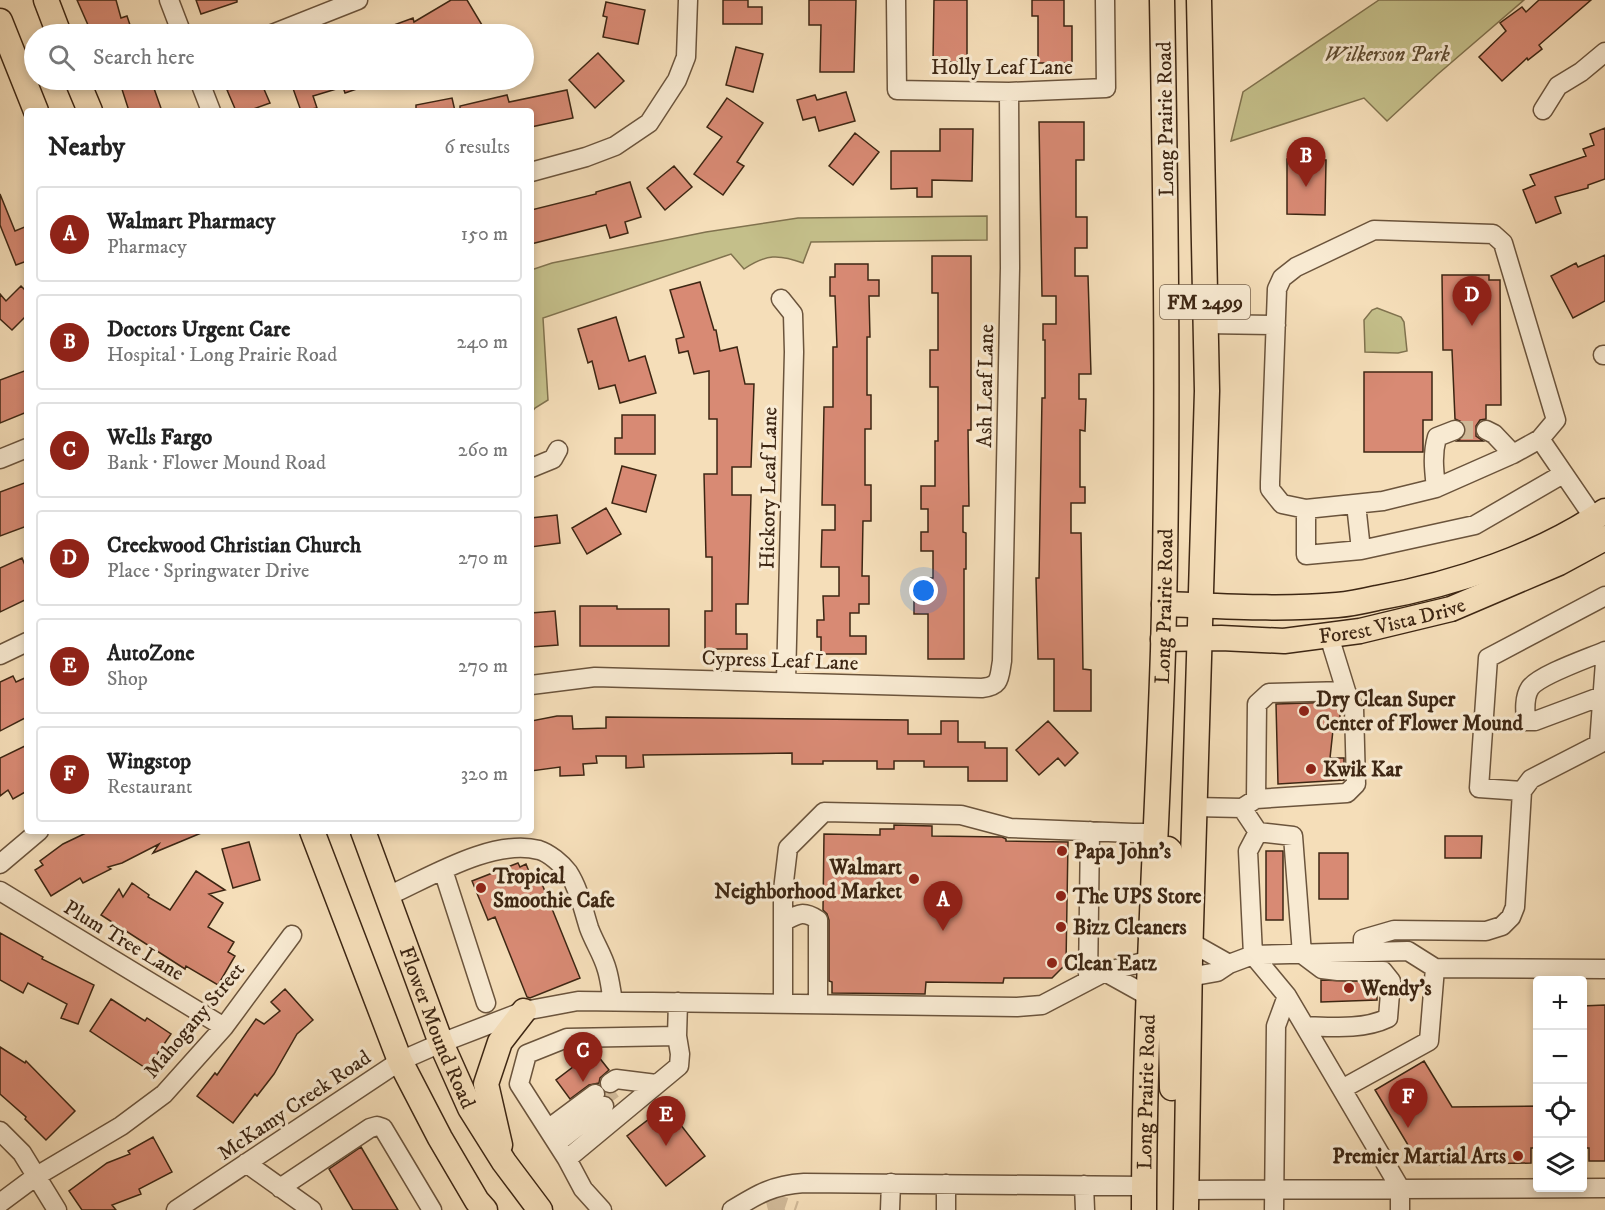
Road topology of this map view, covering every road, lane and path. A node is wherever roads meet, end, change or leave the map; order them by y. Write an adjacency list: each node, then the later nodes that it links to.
1 (46, 0): 10 (main road)
2 (169, 0): 11 (street)
3 (358, 0): 12 (street)
4 (688, 0): 23 (street)
5 (896, 0): 18 (street, Holly Leaf Lane)
6 (1105, 0): 18 (street, Holly Leaf Lane)
7 (1162, 0): 42 (main road, Long Prairie Road / FM 2499)
8 (1199, 0): 25 (main road, Long Prairie Road / FM 2499)
9 (0, 21): 14 (main road)
10 (55, 24)
11 (178, 24)
12 (297, 24)
13 (1605, 52): 22 (street)
14 (24, 81)
15 (28, 90): 19 (main road)
16 (81, 90): 20 (main road)
17 (203, 90): 21 (street)
18 (1009, 92): 51 (street, Ash Leaf Lane)
19 (35, 108)
20 (89, 108)
21 (211, 108)
22 (1543, 110)
23 (534, 171)
24 (781, 299): 52 (street, Hickory Leaf Lane)
25 (1205, 324): 26 (street); 43 (main road, Long Prairie Road / FM 2499)
26 (1276, 325): 29 (street); 38 (street)
27 (1455, 430): 36 (street)
28 (1486, 430): 32 (street)
29 (1540, 439): 32 (street); 35 (street)
30 (24, 449): 33 (street)
31 (558, 450): 34 (street)
32 (1513, 454): 36 (street)
33 (0, 459)
34 (534, 467)
35 (1563, 474): 39 (street); 40 (street)
36 (1436, 488): 37 (street)
37 (1356, 504): 38 (street); 40 (street)
38 (1306, 509): 40 (street)
39 (1602, 530): 43 (main road, Forest Vista Drive); 44 (main road, Forest Vista Drive)
40 (1362, 550)
41 (1605, 596): 56 (street)
42 (1164, 604): 43 (main road, Forest Vista Drive); 46 (main road, Long Prairie Road / FM 2499)
43 (1200, 605): 45 (main road, Long Prairie Road / FM 2499)
44 (1329, 636): 45 (main road, Forest Vista Drive); 54 (street)
45 (1199, 638): 46 (main road, Forest Vista Drive); 58 (main road, Long Prairie Road / FM 2499)
46 (1163, 639): 61 (main road, Long Prairie Road / FM 2499)
47 (24, 643): 49 (street)
48 (1605, 651): 55 (street)
49 (0, 655)
50 (1605, 662): 55 (street)
51 (998, 681): 52 (street, Cypress Leaf Lane)
52 (786, 682): 53 (street, Cypress Leaf Lane)
53 (534, 685)
54 (1346, 691): 57 (street); 57 (street)
55 (1602, 696): 56 (street)
56 (1522, 791): 72 (street)
57 (1249, 803): 58 (street); 60 (street)
58 (1194, 807): 71 (main road, Long Prairie Road / FM 2499)
59 (1090, 831): 61 (street); 69 (street); 81 (street)
60 (1258, 832): 73 (street); 74 (street)
61 (1156, 833): 75 (main road, Long Prairie Road / FM 2499); 80 (main road)
62 (35, 834): 65 (street)
63 (313, 834): 94 (main road, Flower Mound Road)
64 (364, 834): 68 (main road, Flower Mound Road)
65 (0, 864)
66 (443, 870): 68 (street); 84 (street); 86 (street)
67 (0, 891): 91 (street, Plum Tree Lane)
68 (388, 896): 93 (main road, Flower Mound Road)
69 (783, 922): 87 (street); 88 (street)
70 (292, 935): 91 (street, Mahogany Street)
71 (1190, 942): 76 (street); 80 (main road, Long Prairie Road / FM 2499)
72 (1363, 952): 73 (street); 77 (street)
73 (1302, 954): 74 (street); 90 (street)
74 (1253, 955): 76 (street); 82 (street)
75 (1151, 960): 79 (street, McKamy Creek Road); 83 (main road, Long Prairie Road / FM 2499); 100 (main road)
76 (1229, 964): 80 (street)
77 (1435, 968): 78 (street); 96 (street)
78 (1605, 969)
79 (1105, 972): 81 (street, McKamy Creek Road); 83 (street)
80 (1189, 977): 100 (main road, Long Prairie Road / FM 2499)
81 (1088, 980): 88 (street, McKamy Creek Road)
82 (1287, 996): 90 (street); 111 (street)
83 (1150, 997): 107 (main road, Long Prairie Road / FM 2499)
84 (613, 1001): 85 (street, McKamy Creek Road); 89 (street, McKamy Creek Road)
85 (678, 1002): 87 (street, McKamy Creek Road); 92 (street)
86 (486, 1003)
87 (783, 1003): 88 (street, McKamy Creek Road)
88 (818, 1004)
89 (524, 1011): 93 (street, McKamy Creek Road); 101 (main road)
90 (1305, 1026): 96 (street)
91 (224, 1027): 103 (street, Mahogany Street)
92 (677, 1036): 95 (street); 99 (street)
93 (441, 1043): 94 (street, McKamy Creek Road); 101 (main road, Flower Mound Road)
94 (400, 1061): 102 (street, McKamy Creek Road); 118 (main road, Flower Mound Road)
95 (653, 1087): 97 (street); 99 (street)
96 (1342, 1089): 109 (street)
97 (617, 1092)
98 (0, 1131): 103 (street)
99 (557, 1144): 99 (street); 120 (street)
100 (1186, 1151): 112 (main road, Long Prairie Road / FM 2499)
101 (504, 1162): 119 (main road, Flower Mound Road)
102 (246, 1163): 108 (street); 115 (street, McKamy Creek Road)
103 (36, 1177): 113 (street, Mahogany Street); 114 (street)
104 (891, 1184): 105 (street); 121 (street); 122 (street)
105 (946, 1184): 106 (street); 123 (street)
106 (1084, 1185): 107 (street); 124 (street)
107 (1144, 1186): 125 (main road, Long Prairie Road / FM 2499)
108 (280, 1188): 116 (street); 117 (street)
109 (1400, 1188): 110 (street); 111 (street); 127 (street)
110 (1605, 1188)
111 (1274, 1190): 112 (street); 126 (street)
112 (1186, 1200)
113 (0, 1203)
114 (57, 1210)
115 (176, 1210)
116 (312, 1210)
117 (432, 1210)
118 (485, 1210)
119 (540, 1210)
120 (602, 1210)
121 (732, 1210)
122 (890, 1210)
123 (946, 1210)
124 (1085, 1210)
125 (1144, 1210)
126 (1274, 1210)
127 (1400, 1210)

